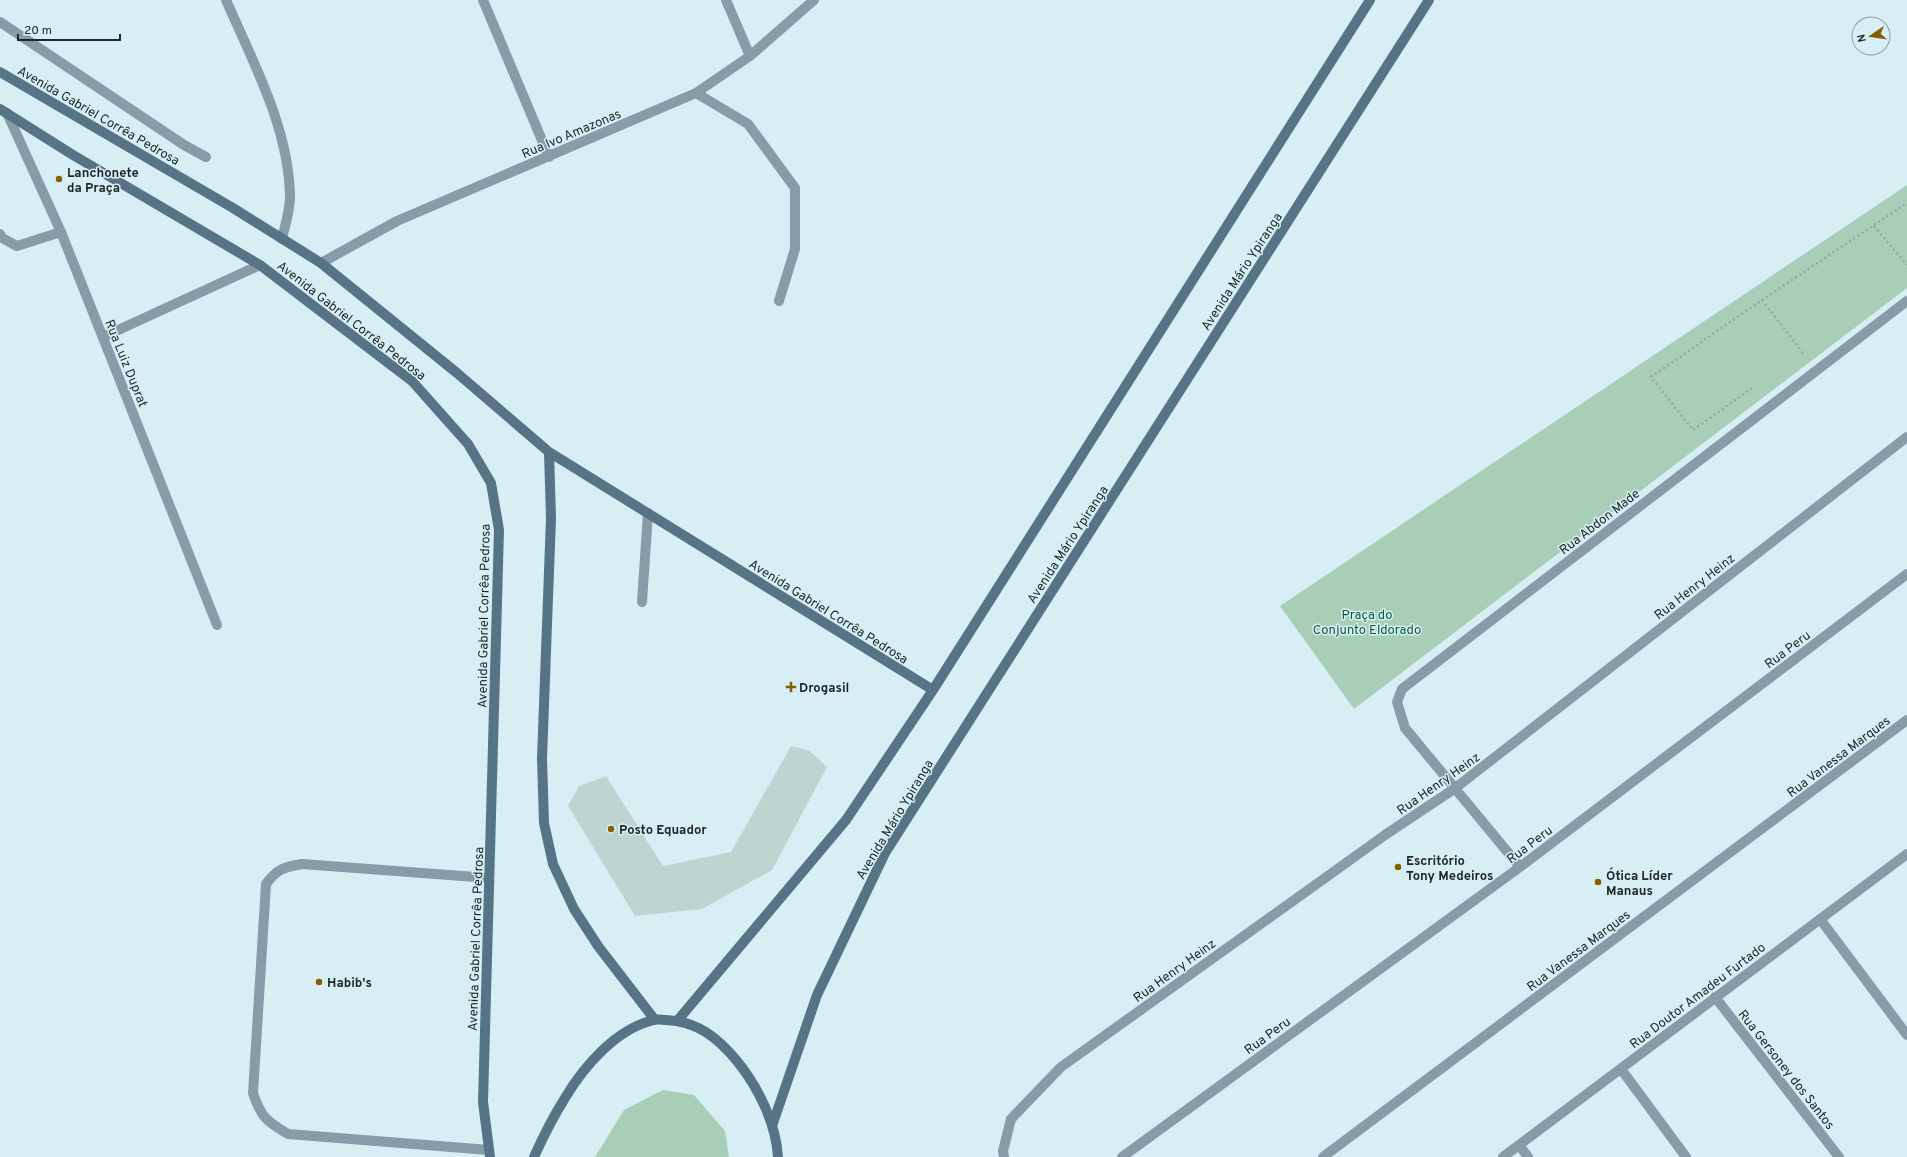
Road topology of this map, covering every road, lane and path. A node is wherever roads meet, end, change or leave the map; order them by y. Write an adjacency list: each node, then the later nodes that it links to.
1 (226, 0): 18 (street)
2 (483, 0): 13 (street)
3 (726, 0): 8 (street)
4 (814, 0): 8 (street, Rua Ivo Amazonas)
5 (1370, 0): 36 (street)
6 (1429, 0): 48 (street, Avenida Mário Ypiranga)
7 (0, 22): 12 (street)
8 (750, 56): 10 (street, Rua Ivo Amazonas)
9 (0, 72): 18 (street, Avenida Gabriel Corrêa Pedrosa)
10 (696, 93): 13 (street, Rua Ivo Amazonas); 23 (street)
11 (3, 111): 16 (street, Rua Luiz Duprat); 20 (street, Avenida Gabriel Corrêa Pedrosa)
12 (206, 157)
13 (549, 157): 19 (street, Rua Ivo Amazonas)
14 (1907, 203): 15 (path)
15 (1874, 226): 21 (path); 22 (path)
16 (61, 232): 17 (street); 25 (street, Rua Luiz Duprat)
17 (0, 234)
18 (282, 239): 19 (street, Avenida Gabriel Corrêa Pedrosa)
19 (321, 263): 31 (street, Avenida Gabriel Corrêa Pedrosa)
20 (260, 265): 25 (street); 41 (street, Avenida Gabriel Corrêa Pedrosa)
21 (1907, 266)
22 (1762, 300): 27 (path); 29 (path)
23 (779, 301)
24 (1907, 301): 38 (street, Rua Abdon Made)
25 (103, 337): 35 (street, Rua Luiz Duprat)
26 (1809, 348): 27 (path)
27 (1803, 352): 28 (path)
28 (1796, 357)
29 (1758, 384)
30 (1907, 437): 38 (street, Rua Henry Heinz)
31 (549, 452): 32 (street, Avenida Gabriel Corrêa Pedrosa); 44 (street)
32 (648, 514): 34 (street); 36 (street, Avenida Gabriel Corrêa Pedrosa)
33 (1907, 574): 40 (street, Rua Peru)
34 (642, 602)
35 (217, 625)
36 (933, 690): 45 (street)
37 (1907, 720): 55 (street, Rua Vanessa Marques)
38 (1454, 790): 40 (street, Rua Abdon Made); 53 (street, Rua Henry Heinz)
39 (1907, 854): 42 (street, Rua Doutor Amadeu Furtado)
40 (1520, 867): 54 (street, Rua Peru)
41 (490, 878): 50 (street, Avenida Gabriel Corrêa Pedrosa); 50 (street)
42 (1820, 919): 43 (street, Rua Doutor Amadeu Furtado); 46 (street)
43 (1715, 997): 47 (street, Rua Doutor Amadeu Furtado); 59 (street, Rua Gersoney dos Santos)
44 (655, 1020): 45 (street); 51 (street)
45 (678, 1020): 48 (street)
46 (1907, 1035)
47 (1621, 1070): 49 (street, Rua Doutor Amadeu Furtado); 58 (street)
48 (772, 1126): 52 (street)
49 (1519, 1145): 56 (street, Rua Doutor Amadeu Furtado); 57 (street)
50 (489, 1154)
51 (534, 1157)
52 (778, 1157)
53 (1004, 1157)
54 (1122, 1157)
55 (1323, 1157)
56 (1503, 1157)
57 (1528, 1157)
58 (1686, 1157)
59 (1839, 1157)

